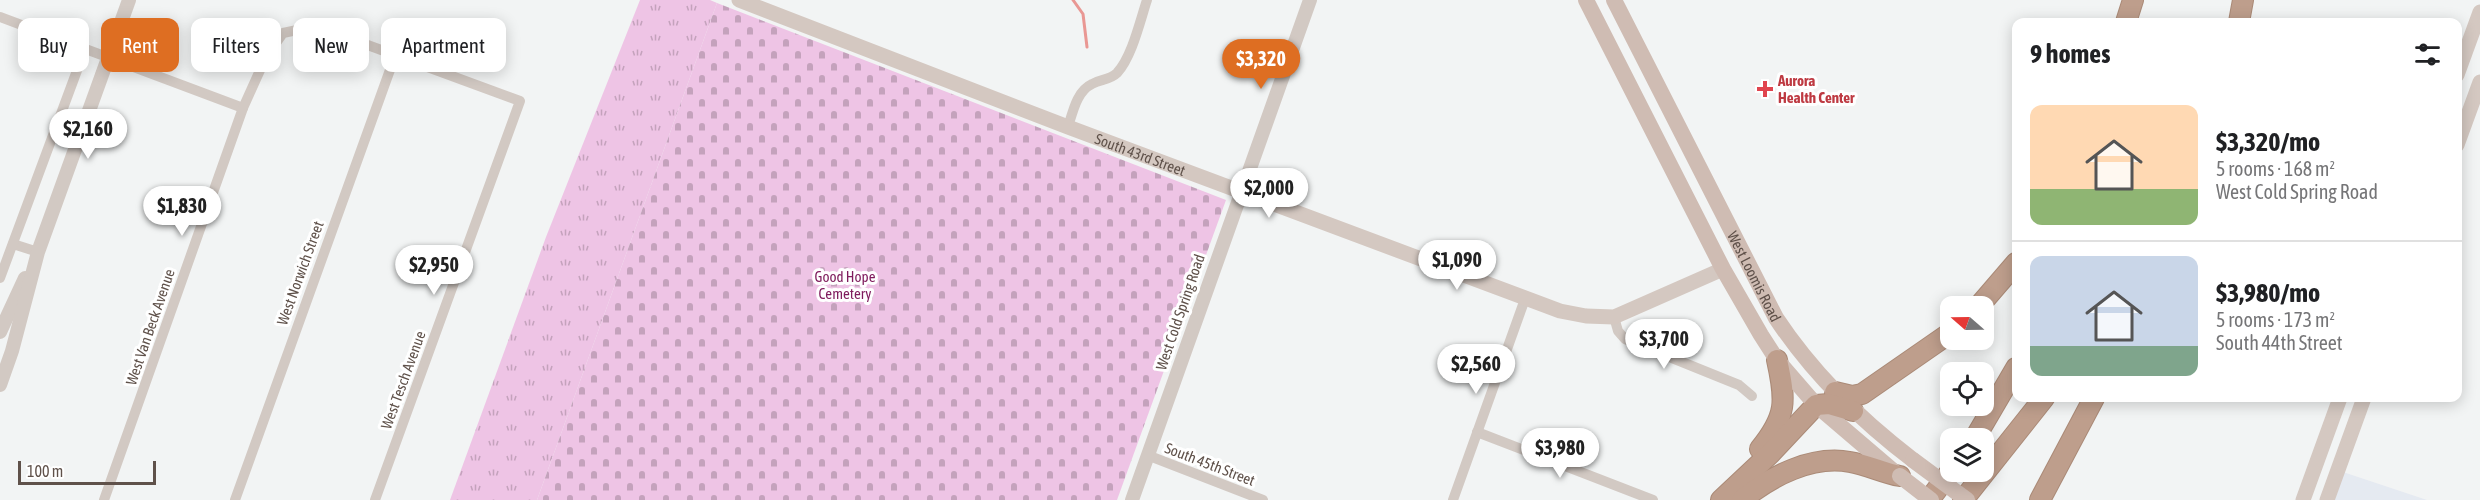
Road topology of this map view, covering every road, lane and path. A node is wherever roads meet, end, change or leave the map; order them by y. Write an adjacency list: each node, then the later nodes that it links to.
1 (129, 0): 10 (street)
2 (739, 0): 24 (main road, South 43rd Street)
3 (1147, 0): 24 (street)
4 (1310, 0): 26 (street, West Cold Spring Road)
5 (1586, 0): 27 (main road, West Loomis Road)
6 (1614, 0): 30 (main road, West Loomis Road)
7 (2133, 0): 11 (highway)
8 (2243, 0): 12 (highway)
9 (0, 17): 14 (street)
10 (122, 18)
11 (2127, 18)
12 (2240, 18)
13 (2478, 21): 16 (main road)
14 (18, 24)
15 (381, 51): 23 (street, West Van Beck Avenue)
16 (2462, 62)
17 (77, 72): 28 (street)
18 (103, 72): 29 (street)
19 (148, 72): 23 (street)
20 (388, 72): 59 (street, West Norwich Street)
21 (439, 72): 60 (street, West Tesch Avenue)
22 (2480, 82): 25 (main road)
23 (243, 108): 58 (street, West Van Beck Avenue)
24 (1068, 127): 26 (main road, South 43rd Street)
25 (2462, 131)
26 (1241, 190): 35 (main road, South 43rd Street); 53 (street, West Cold Spring Road)
27 (1693, 209): 30 (main road); 32 (main road, West Loomis Road)
28 (13, 244): 29 (street); 33 (street)
29 (38, 252): 38 (street); 42 (street)
30 (1743, 257): 36 (main road, West Loomis Road)
31 (2012, 268): 34 (highway)
32 (1723, 269): 36 (main road); 37 (main road, South 43rd Street); 40 (main road, West Loomis Road)
33 (0, 278)
34 (1988, 296)
35 (1525, 299): 37 (main road, South 43rd Street); 52 (street)
36 (1768, 305): 43 (main road, West Loomis Road)
37 (1614, 317): 44 (street)
38 (0, 332)
39 (1940, 340): 43 (highway)
40 (1777, 360): 49 (main road, West Loomis Road); 57 (highway)
41 (2012, 375): 51 (highway)
42 (0, 385)
43 (1834, 392): 50 (main road, West Loomis Road)
44 (1752, 396)
45 (2041, 402): 67 (highway)
46 (2092, 402): 55 (highway)
47 (2339, 402): 70 (main road)
48 (2363, 402): 71 (main road)
49 (1816, 405): 50 (highway); 54 (main road, West Loomis Road); 57 (highway)
50 (1853, 411): 67 (main road, West Loomis Road, bridge)
51 (1981, 428)
52 (1477, 432): 63 (street); 64 (street)
53 (1147, 455): 61 (street, West Cold Spring Road); 62 (street, South 45th Street)
54 (1900, 476): 57 (highway); 66 (main road, West Loomis Road, bridge)
55 (2051, 479): 68 (highway); 69 (highway)
56 (1943, 482): 66 (highway)
57 (1738, 493): 65 (highway)
58 (104, 500)
59 (235, 500)
60 (375, 500)
61 (1132, 500)
62 (1263, 500)
63 (1453, 500)
64 (1653, 500)
65 (1721, 500)
66 (1930, 500)
67 (1965, 500)
68 (2040, 500)
69 (2046, 500)
70 (2303, 500)
71 (2327, 500)

